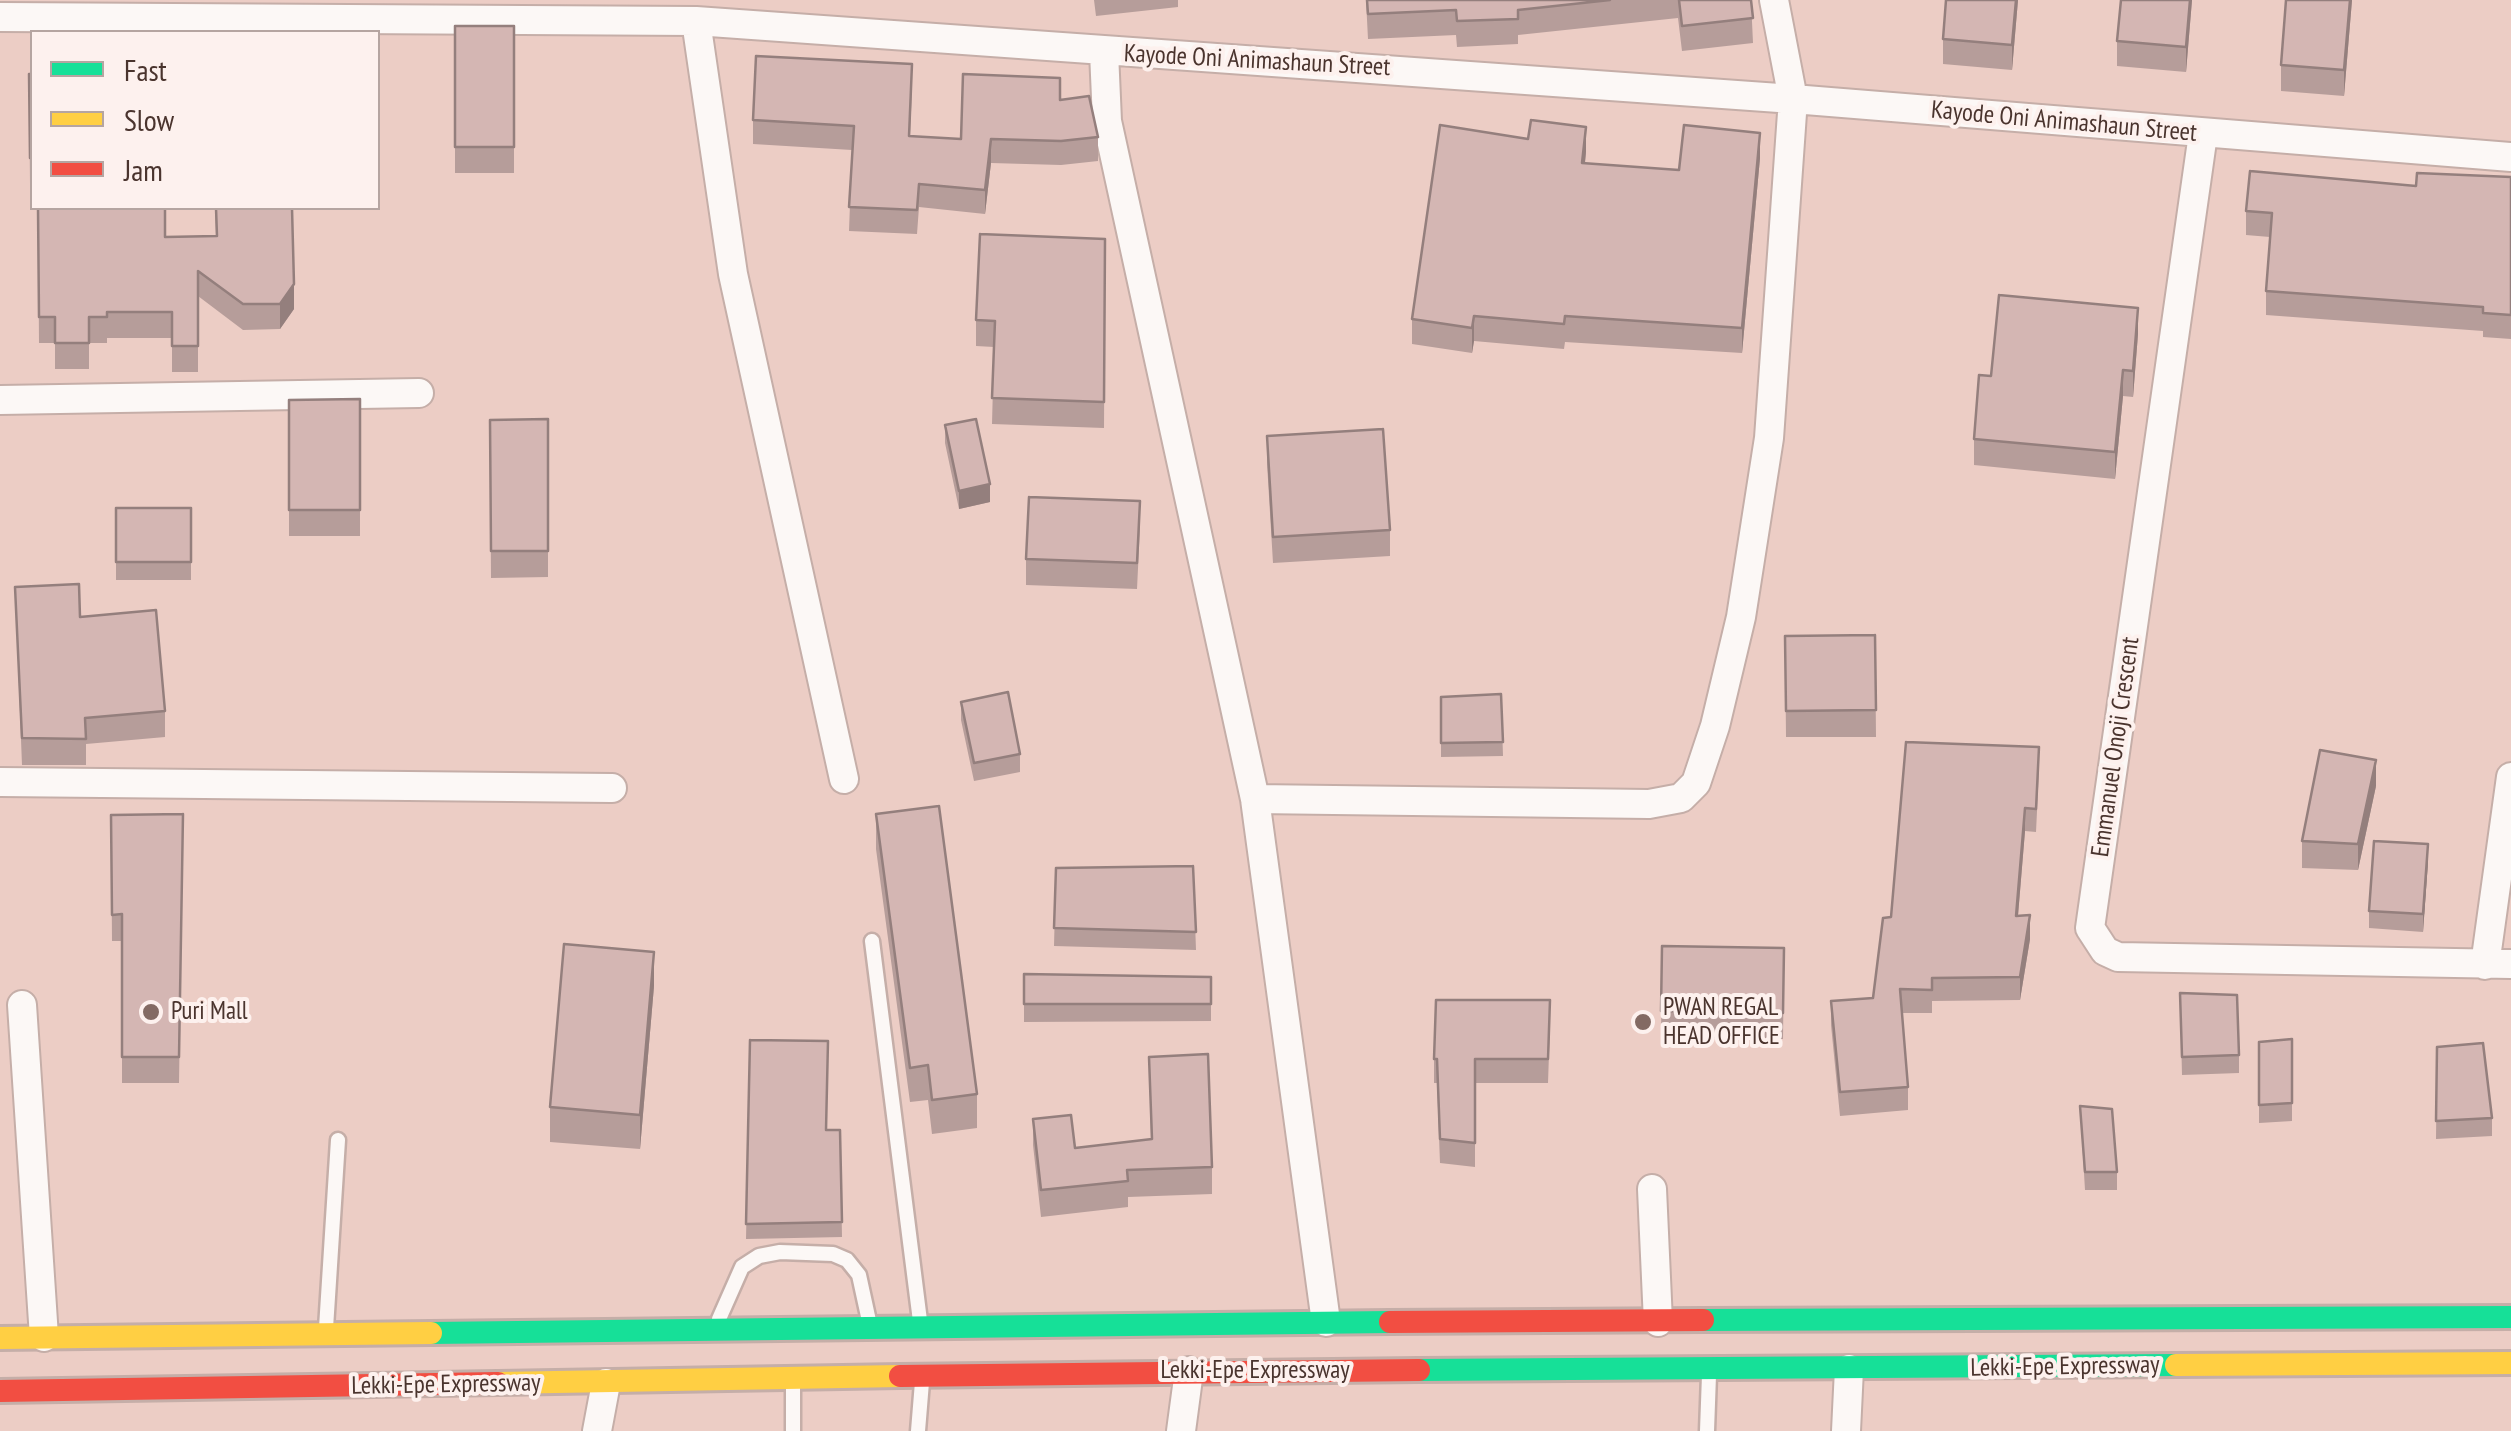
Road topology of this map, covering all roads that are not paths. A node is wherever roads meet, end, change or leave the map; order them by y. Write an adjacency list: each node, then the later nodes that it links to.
1 (1774, 0): 5 (street)
2 (0, 17): 3 (street, Kayode Oni Animashaun Street)
3 (696, 22): 4 (street, Kayode Oni Animashaun Street); 11 (street)
4 (1104, 52): 5 (street, Kayode Oni Animashaun Street); 14 (street)
5 (1793, 99): 6 (street, Kayode Oni Animashaun Street); 14 (street)
6 (2203, 134): 7 (street, Kayode Oni Animashaun Street); 16 (street, Emmanuel Onoji Crescent)
7 (2511, 157)
8 (418, 393): 9 (street)
9 (0, 400)
10 (2511, 777): 16 (street)
11 (844, 779)
12 (0, 782): 13 (street)
13 (612, 788)
14 (1255, 798): 21 (street)
15 (872, 941): 23 (lane)
16 (2498, 964)
17 (22, 1004): 28 (street)
18 (338, 1140): 26 (lane)
19 (1652, 1189): 22 (street)
20 (2511, 1317): 22 (highway, Lekki-Epe Expressway)
21 (1326, 1322): 22 (highway, Lekki-Epe Expressway); 23 (highway, Lekki-Epe Expressway)
22 (1658, 1322)
23 (921, 1327): 24 (highway, Lekki-Epe Expressway)
24 (870, 1328): 25 (highway, Lekki-Epe Expressway); 25 (lane)
25 (715, 1329): 26 (highway, Lekki-Epe Expressway)
26 (326, 1334): 28 (highway, Lekki-Epe Expressway)
27 (0, 1338): 28 (highway, Lekki-Epe Expressway)
28 (44, 1338)
29 (2511, 1363): 30 (highway, Lekki-Epe Expressway)
30 (1849, 1369): 32 (highway, Lekki-Epe Expressway); 42 (street)
31 (1189, 1370): 32 (highway, Lekki-Epe Expressway); 33 (highway, Lekki-Epe Expressway); 40 (street)
32 (1709, 1370): 41 (lane)
33 (922, 1376): 34 (highway, Lekki-Epe Expressway); 39 (lane)
34 (793, 1379): 35 (highway, Lekki-Epe Expressway); 38 (lane)
35 (606, 1384): 36 (highway, Lekki-Epe Expressway); 37 (street)
36 (0, 1391)
37 (597, 1431)
38 (792, 1431)
39 (918, 1431)
40 (1181, 1431)
41 (1707, 1431)
42 (1846, 1431)

